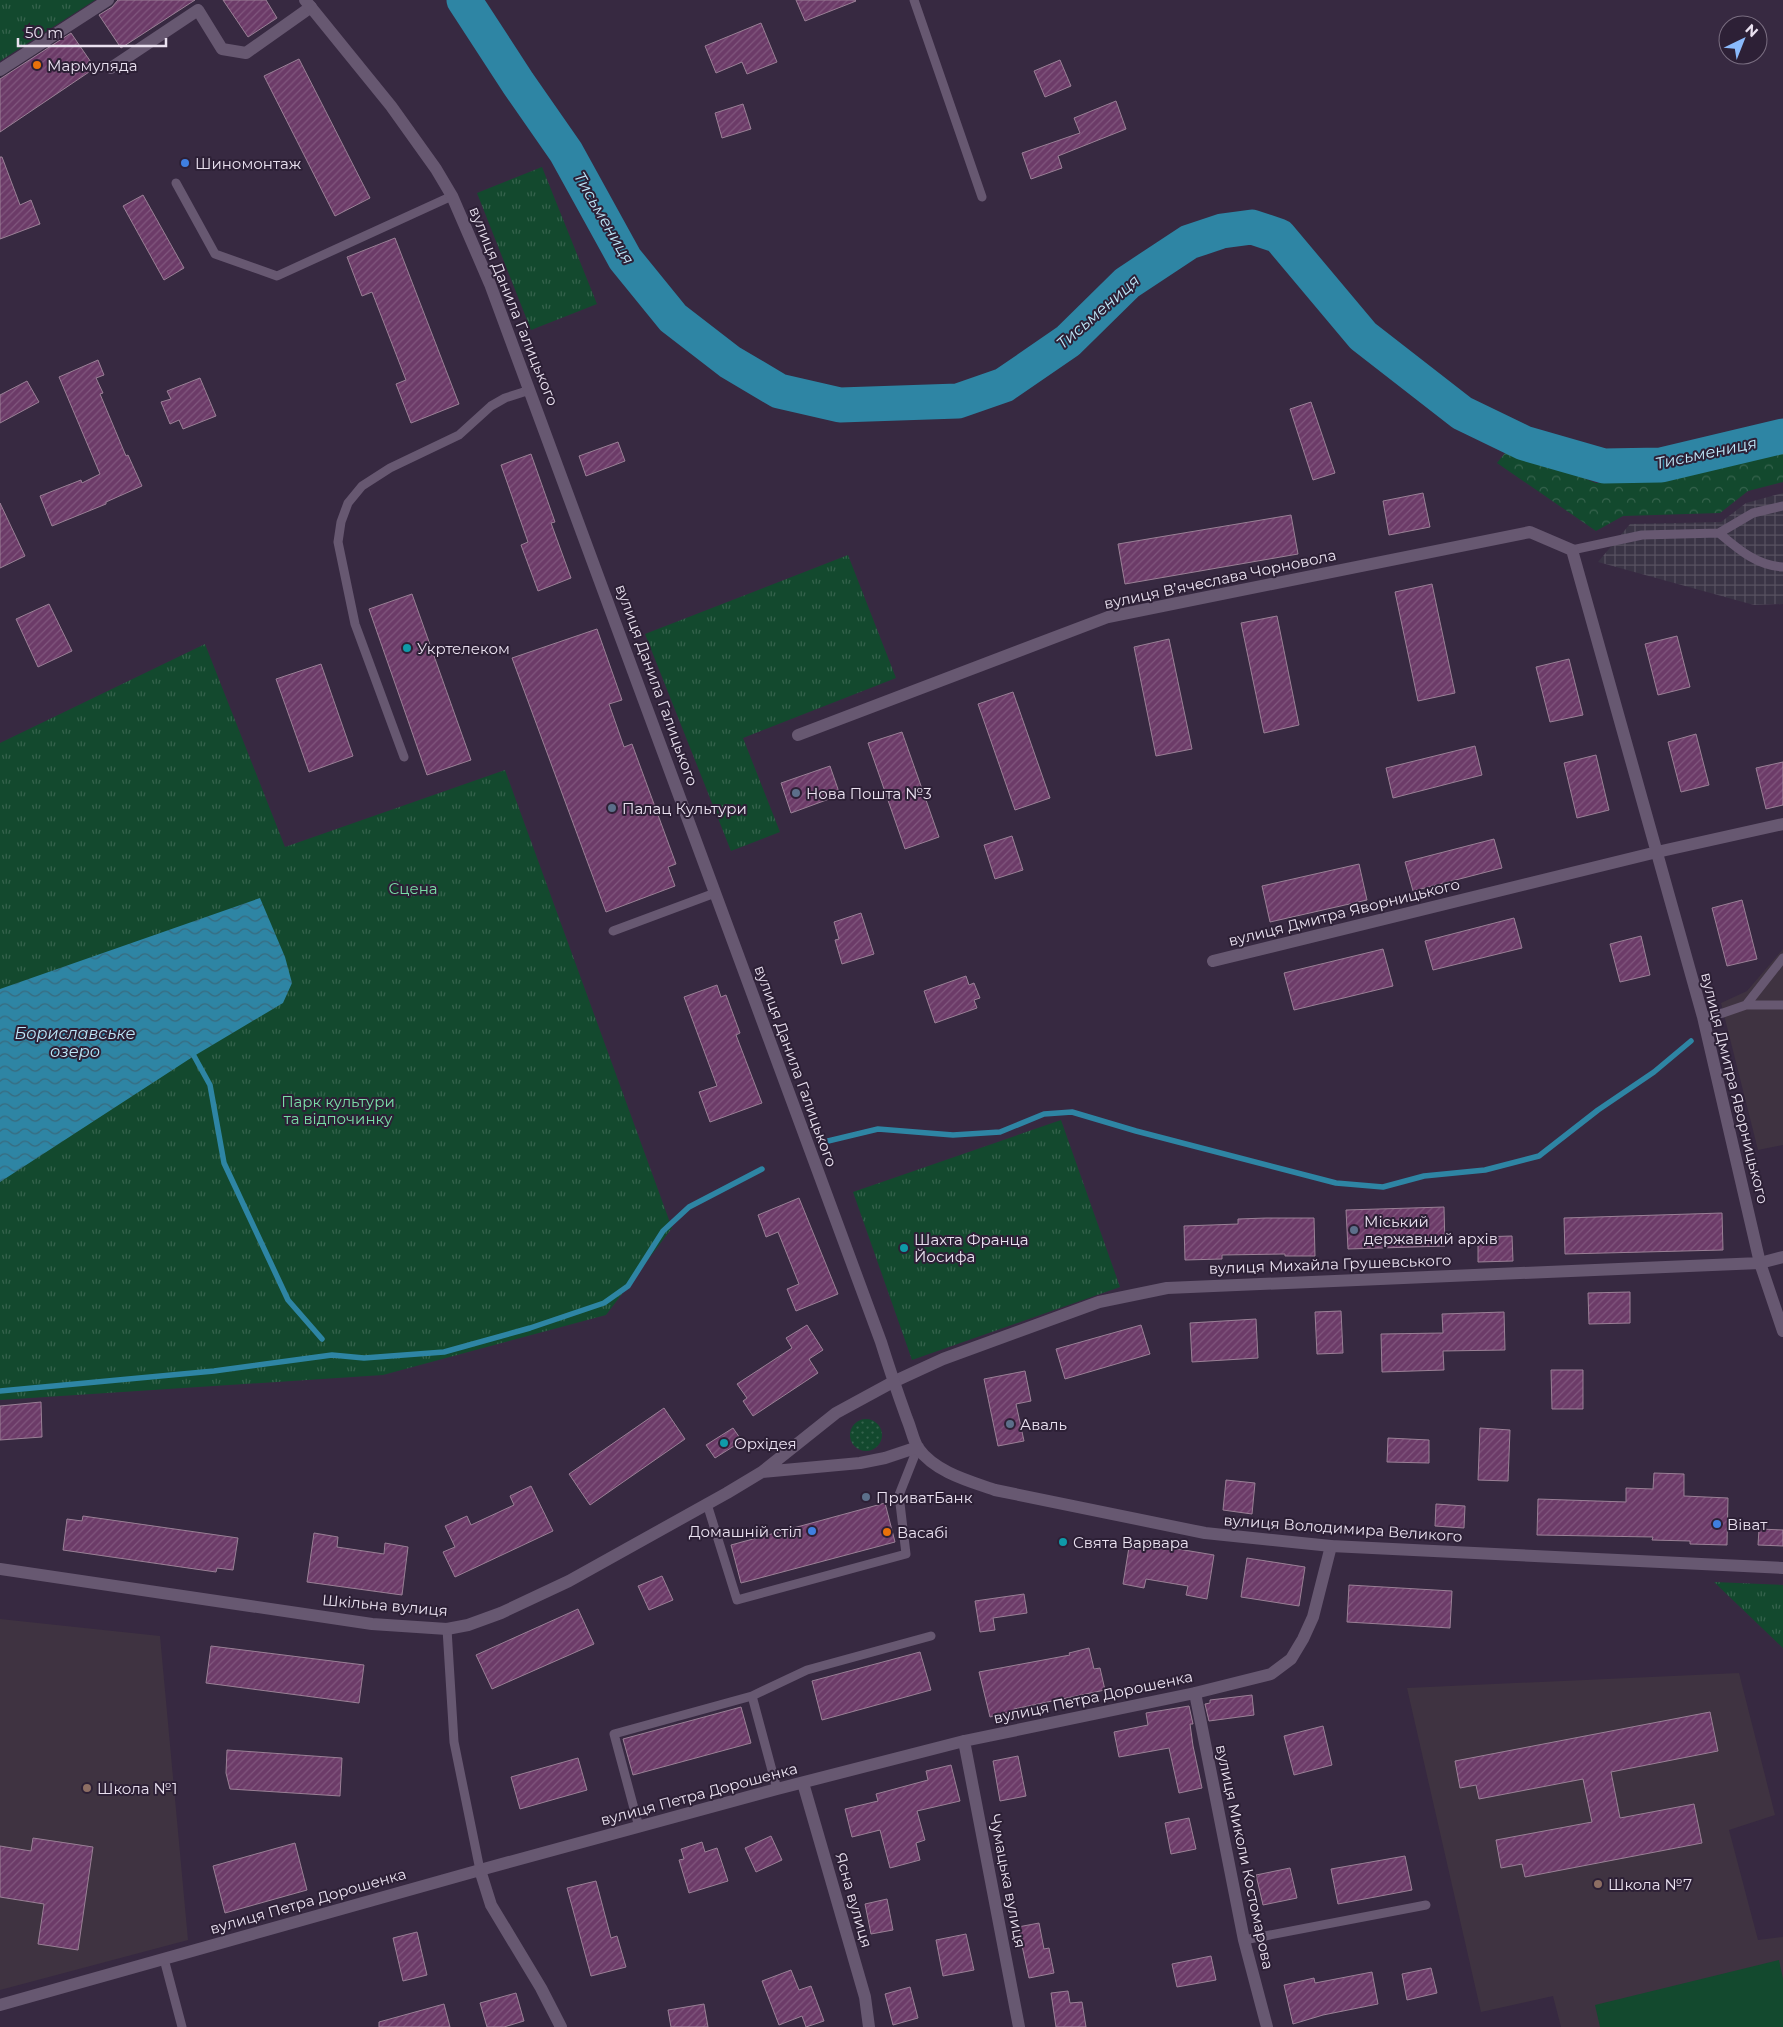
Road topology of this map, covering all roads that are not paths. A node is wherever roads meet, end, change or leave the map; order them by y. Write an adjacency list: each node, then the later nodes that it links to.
1 (108, 0): 5 (street)
2 (914, 0): 8 (lane)
3 (308, 3): 4 (street); 7 (street, вулиця Данила Галицького)
4 (111, 68)
5 (0, 70)
6 (176, 183): 7 (lane)
7 (452, 196): 9 (street, вулиця Данила Галицького)
8 (982, 196)
9 (530, 390): 15 (lane); 18 (street, вулиця Данила Галицького)
10 (1783, 506): 11 (lane)
11 (1719, 533): 12 (lane); 13 (lane)
12 (1572, 550): 14 (street, вулиця Вʼячеслава Чорновола); 17 (street, вулиця Дмитра Яворницького)
13 (1783, 567)
14 (798, 735)
15 (404, 756)
16 (1783, 824): 17 (street, вулиця Дмитра Яворницького)
17 (1657, 852): 21 (street, вулиця Дмитра Яворницького); 24 (street, вулиця Дмитра Яворницького)
18 (715, 893): 19 (lane); 28 (street, вулиця Данила Галицького)
19 (612, 931)
20 (1783, 958): 22 (lane)
21 (1212, 960)
22 (1746, 1005): 23 (lane); 24 (lane)
23 (1783, 1005)
24 (1703, 1017): 26 (street, вулиця Дмитра Яворницького)
25 (1783, 1257): 26 (street, вулиця Михайла Грушевського)
26 (1760, 1263): 27 (street, вулиця Дмитра Яворницького); 28 (street, вулиця Михайла Грушевського)
27 (1783, 1330)
28 (893, 1382): 29 (street, вулиця Данила Галицького); 30 (street, Шкільна вулиця)
29 (918, 1447): 30 (street, Шкільна вулиця); 31 (lane); 32 (street, вулиця Володимира Великого)
30 (762, 1472): 31 (street, Шкільна вулиця)
31 (707, 1504): 35 (street, Шкільна вулиця)
32 (1331, 1546): 33 (street, вулиця Володимира Великого); 37 (street, вулиця Петра Дорошенка)
33 (1783, 1568)
34 (0, 1569): 35 (street, Шкільна вулиця)
35 (447, 1629): 43 (lane)
36 (931, 1636): 38 (lane)
37 (1194, 1693): 39 (street, вулиця Петра Дорошенка); 45 (street, вулиця Миколи Костомарова)
38 (752, 1696): 41 (lane); 42 (lane)
39 (964, 1741): 40 (street, вулиця Петра Дорошенка); 51 (street, Чумацька вулиця)
40 (803, 1783): 41 (street, вулиця Петра Дорошенка); 50 (street, Ясна вулиця)
41 (777, 1790): 42 (street, вулиця Петра Дорошенка)
42 (639, 1827): 43 (street, вулиця Петра Дорошенка)
43 (480, 1870): 46 (street, вулиця Петра Дорошенка); 49 (street)
44 (1426, 1905): 45 (lane)
45 (1244, 1940): 52 (street, вулиця Миколи Костомарова)
46 (164, 1959): 47 (street, вулиця Петра Дорошенка); 48 (lane)
47 (0, 2005)
48 (182, 2027)
49 (561, 2027)
50 (869, 2027)
51 (1020, 2027)
52 (1267, 2027)

